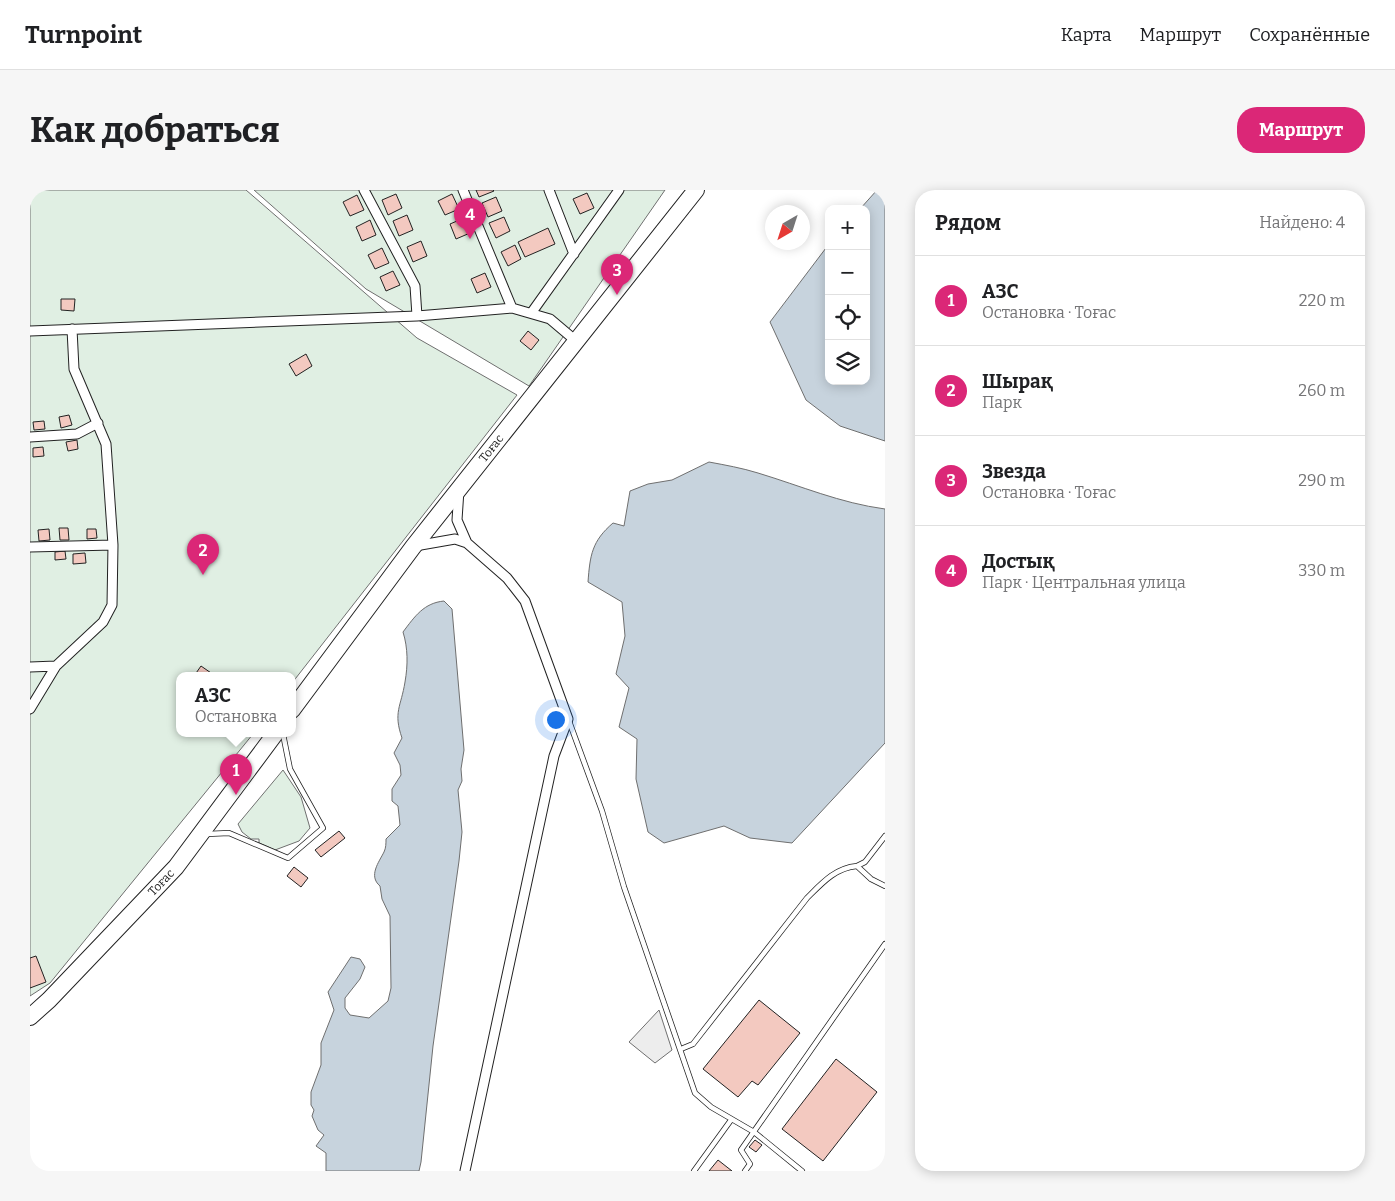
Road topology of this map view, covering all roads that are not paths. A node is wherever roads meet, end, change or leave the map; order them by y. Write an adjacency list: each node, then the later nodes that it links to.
1 (364, 190): 9 (street)
2 (462, 190): 7 (street)
3 (549, 190): 6 (street)
4 (619, 190): 6 (street)
5 (696, 190): 12 (highway, Тоғас)
6 (574, 254): 8 (street)
7 (512, 308): 8 (street); 9 (street)
8 (532, 312): 12 (street)
9 (417, 316): 10 (street)
10 (72, 329): 11 (street); 13 (street)
11 (30, 331)
12 (576, 341): 15 (highway, Тоғас)
13 (98, 423): 14 (street); 17 (street)
14 (30, 437)
15 (459, 489): 16 (street); 18 (highway, Тоғас)
16 (467, 543): 18 (street); 24 (street)
17 (112, 544): 19 (street); 21 (street)
18 (413, 547): 22 (highway, Тоғас)
19 (30, 548)
20 (30, 666): 21 (street)
21 (56, 666): 23 (street)
22 (296, 705)
23 (30, 708)
24 (568, 719): 33 (lane); 36 (street)
25 (273, 737): 27 (highway, Тоғас)
26 (284, 737): 27 (lane)
27 (201, 834): 32 (highway, Тоғас)
28 (885, 836): 29 (lane)
29 (857, 866): 30 (lane); 33 (lane)
30 (885, 886)
31 (885, 944): 35 (lane)
32 (30, 1017)
33 (681, 1049): 34 (lane)
34 (731, 1120): 35 (lane); 37 (lane)
35 (754, 1132): 38 (lane); 39 (lane)
36 (465, 1171)
37 (694, 1171)
38 (745, 1171)
39 (802, 1171)

